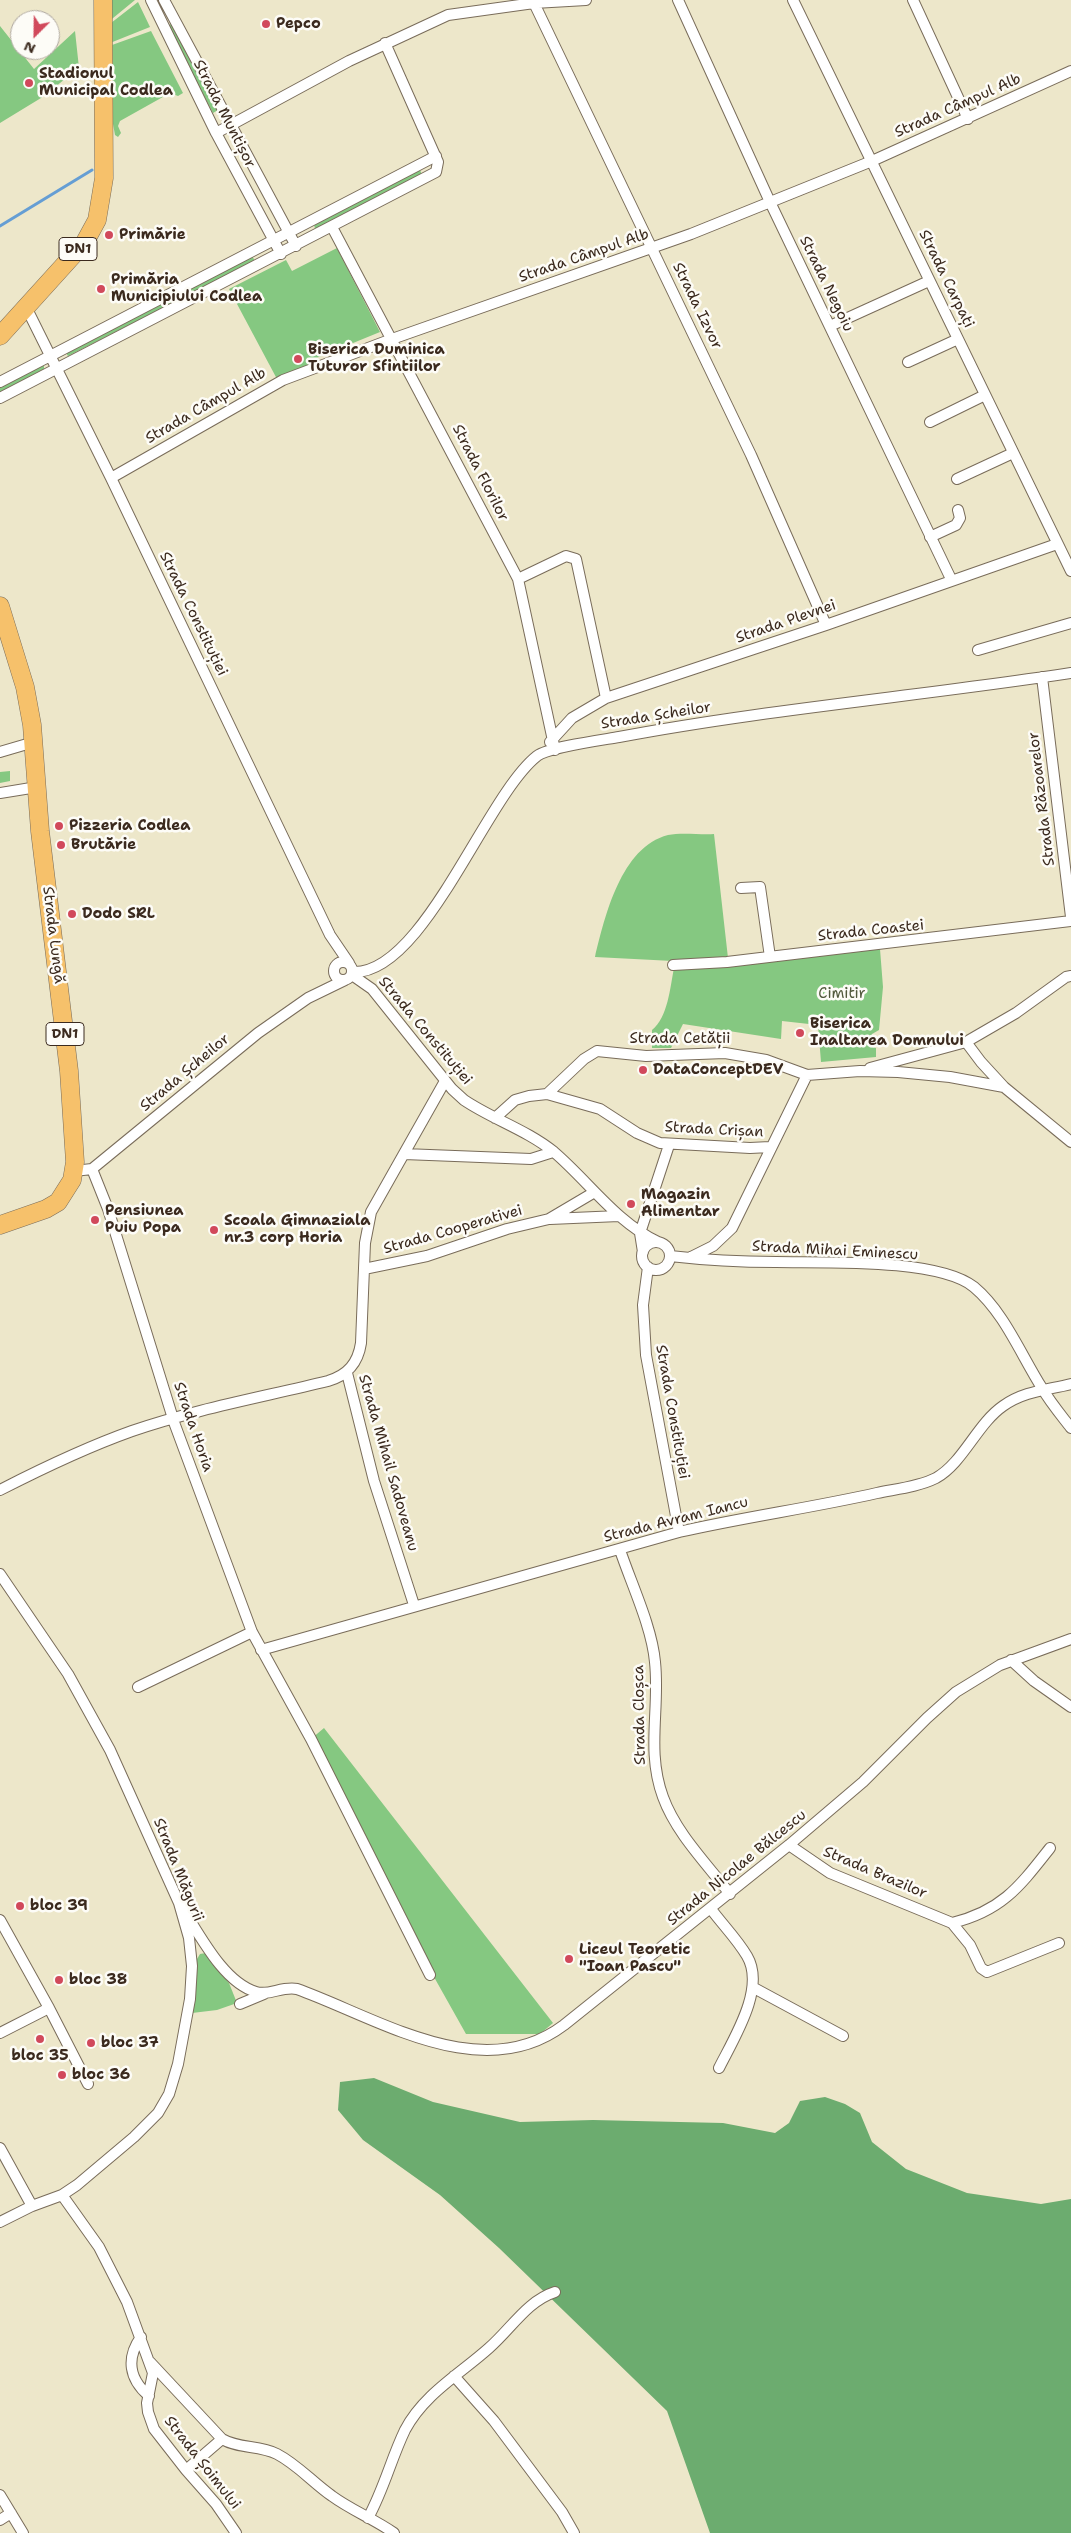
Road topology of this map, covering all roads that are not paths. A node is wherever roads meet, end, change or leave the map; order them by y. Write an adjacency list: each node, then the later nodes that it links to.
1 (103, 0): 24 (highway, DN1)
2 (151, 0): 13 (street, Strada Muntișor)
3 (164, 0): 12 (street, Strada Muntișor)
4 (586, 0): 8 (street, Strada Muntișor)
5 (678, 0): 16 (street, Strada Negoiu)
6 (793, 0): 15 (street, Strada Carpați)
7 (913, 0): 11 (street)
8 (534, 4): 9 (street, Strada Muntișor); 21 (street, Strada Izvor)
9 (385, 43): 12 (street, Strada Muntișor); 14 (street)
10 (1071, 71): 11 (street, Strada Câmpul Alb)
11 (968, 119): 15 (street, Strada Câmpul Alb)
12 (230, 125): 13 (street); 18 (street, Strada Muntișor)
13 (216, 133): 19 (street, Strada Muntișor)
14 (436, 156): 17 (street); 18 (street)
15 (872, 161): 16 (street, Strada Câmpul Alb); 23 (street, Strada Carpați)
16 (770, 202): 21 (street, Strada Câmpul Alb); 25 (street, Strada Negoiu)
17 (332, 227): 20 (street); 27 (street, Strada Florilor)
18 (288, 232): 19 (street); 20 (street, Strada Muntișor)
19 (273, 240): 22 (street, Strada Muntișor); 29 (street)
20 (296, 246): 22 (street)
21 (652, 248): 27 (street, Strada Câmpul Alb); 47 (street, Strada Izvor)
22 (280, 254): 31 (street)
23 (929, 281): 25 (street); 28 (street, Strada Carpați)
24 (26, 307): 26 (highway, DN1); 29 (street, Strada Constituției)
25 (830, 326): 40 (street, Strada Negoiu)
26 (0, 336)
27 (392, 339): 37 (street, Strada Câmpul Alb); 43 (street, Strada Florilor)
28 (958, 339): 30 (street); 33 (street, Strada Carpați)
29 (50, 355): 31 (street, Strada Constituției); 32 (street)
30 (908, 362)
31 (57, 369): 34 (street); 37 (street, Strada Constituției)
32 (0, 382)
33 (985, 396): 35 (street); 36 (street, Strada Carpați)
34 (0, 398)
35 (930, 422)
36 (1013, 453): 38 (street); 41 (street, Strada Carpați)
37 (111, 478): 61 (street, Strada Constituției)
38 (957, 480)
39 (958, 510): 40 (street)
40 (930, 537): 44 (street, Strada Negoiu)
41 (1057, 544): 42 (street, Strada Carpați); 44 (street, Strada Plevnei)
42 (1071, 572)
43 (518, 579): 51 (street); 52 (street, Strada Florilor)
44 (951, 580): 47 (street, Strada Plevnei)
45 (0, 606): 53 (highway, Strada Lungă / DN1)
46 (1071, 623): 48 (street)
47 (826, 625): 51 (street, Strada Plevnei)
48 (978, 650)
49 (1071, 673): 50 (street, Strada Șcheilor)
50 (1042, 677): 54 (street, Strada Șcheilor); 60 (street, Strada Răzoarelor)
51 (606, 698): 52 (street, Strada Plevnei)
52 (552, 739): 54 (street, Strada Florilor); 56 (street, Strada Plevnei)
53 (34, 742): 55 (street); 57 (highway, Strada Lungă / DN1)
54 (555, 750): 56 (street, Strada Șcheilor)
55 (0, 752)
56 (540, 754): 65 (street, Strada Șcheilor)
57 (36, 787): 58 (street); 81 (highway, Strada Lungă / DN1)
58 (0, 793)
59 (741, 888): 62 (street)
60 (1071, 919): 62 (street, Strada Coastei)
61 (330, 935): 64 (street, Strada Constituției); 65 (street, Strada Constituției)
62 (770, 957): 63 (street, Strada Coastei)
63 (673, 965)
64 (335, 968): 65 (street); 65 (street); 67 (street, Strada Șcheilor)
65 (349, 973): 67 (street, Strada Șcheilor); 71 (street, Strada Constituției)
66 (1071, 976): 68 (street)
67 (316, 994): 80 (street, Strada Șcheilor)
68 (966, 1042): 69 (street); 72 (street, Strada Cetății)
69 (860, 1071): 70 (street, Strada Cetății); 72 (street, Strada Cetății)
70 (807, 1075): 73 (street, Strada Cetății); 77 (street)
71 (445, 1081): 74 (street, Strada Constituției); 79 (street, Strada Mihail Sadoveanu)
72 (1004, 1087): 75 (street, Strada Cetății)
73 (547, 1094): 74 (street); 76 (street, Strada Crișan)
74 (495, 1118): 78 (street, Strada Constituției)
75 (1071, 1142)
76 (669, 1145): 77 (street, Strada Crișan); 86 (street)
77 (770, 1147): 90 (street)
78 (553, 1152): 79 (street); 82 (street, Strada Constituției)
79 (404, 1154): 92 (street, Strada Mihail Sadoveanu)
80 (92, 1169): 81 (street); 96 (street, Strada Horia)
81 (74, 1171): 85 (highway, Strada Lungă / DN1)
82 (593, 1193): 83 (street, Strada Constituției); 84 (street, Strada Cooperativei)
83 (620, 1216): 84 (street, Strada Cooperativei); 86 (street, Strada Constituției)
84 (549, 1219): 92 (street, Strada Cooperativei)
85 (0, 1225)
86 (640, 1233): 87 (street, Strada Constituției); 88 (street)
87 (658, 1242): 88 (street); 89 (street)
88 (643, 1252): 91 (street)
89 (670, 1256): 90 (street, Strada Mihai Eminescu); 91 (street)
90 (690, 1258): 95 (street, Strada Mihai Eminescu)
91 (648, 1267): 99 (street, Strada Constituției)
92 (364, 1269): 93 (street, Strada Mihail Sadoveanu)
93 (347, 1373): 96 (street); 102 (street, Strada Mihail Sadoveanu)
94 (1071, 1384): 95 (street, Strada Avram Iancu)
95 (1043, 1390): 97 (street, Strada Mihai Eminescu); 99 (street, Strada Avram Iancu)
96 (174, 1419): 98 (street); 103 (street, Strada Horia)
97 (1071, 1428)
98 (0, 1490)
99 (679, 1532): 100 (street, Strada Avram Iancu)
100 (620, 1550): 102 (street, Strada Avram Iancu); 111 (street, Strada Cloșca)
101 (0, 1574): 112 (street, Strada Măgurii)
102 (414, 1605): 105 (street, Strada Avram Iancu)
103 (252, 1632): 105 (street, Strada Horia); 107 (street)
104 (1071, 1639): 106 (street, Strada Nicolae Bălcescu)
105 (261, 1650): 117 (street, Strada Horia)
106 (1011, 1660): 108 (street); 109 (street, Strada Nicolae Bălcescu)
107 (138, 1687)
108 (1071, 1707)
109 (789, 1846): 111 (street, Strada Nicolae Bălcescu); 115 (street, Strada Brazilor)
110 (1050, 1848): 115 (street)
111 (730, 1894): 113 (street, Strada Nicolae Bălcescu)
112 (179, 1903): 119 (street); 127 (street, Strada Măgurii)
113 (711, 1909): 118 (street); 119 (street, Strada Nicolae Bălcescu)
114 (0, 1920): 121 (street)
115 (952, 1923): 116 (street, Strada Brazilor)
116 (1059, 1943)
117 (430, 1976)
118 (754, 1988): 123 (street); 124 (street)
119 (264, 1994): 120 (street, Strada Nicolae Bălcescu)
120 (240, 2004)
121 (49, 2008): 122 (street); 125 (street)
122 (0, 2033)
123 (843, 2036)
124 (719, 2068)
125 (88, 2084)
126 (0, 2148): 128 (street)
127 (62, 2195): 128 (street, Strada Măgurii); 131 (street, Strada Șoimului)
128 (32, 2206): 129 (street, Strada Măgurii)
129 (0, 2222)
130 (555, 2292): 133 (street)
131 (140, 2337): 132 (street, Strada Șoimului); 134 (street)
132 (150, 2362): 134 (street, Strada Șoimului); 135 (street)
133 (454, 2376): 139 (street); 144 (street)
134 (149, 2396): 136 (street, Strada Șoimului)
135 (222, 2439): 136 (street); 139 (street)
136 (186, 2470): 142 (street, Strada Șoimului)
137 (0, 2495): 138 (street)
138 (11, 2513): 140 (street); 141 (street)
139 (368, 2518): 143 (street)
140 (0, 2520)
141 (23, 2533)
142 (236, 2533)
143 (394, 2533)
144 (574, 2533)

